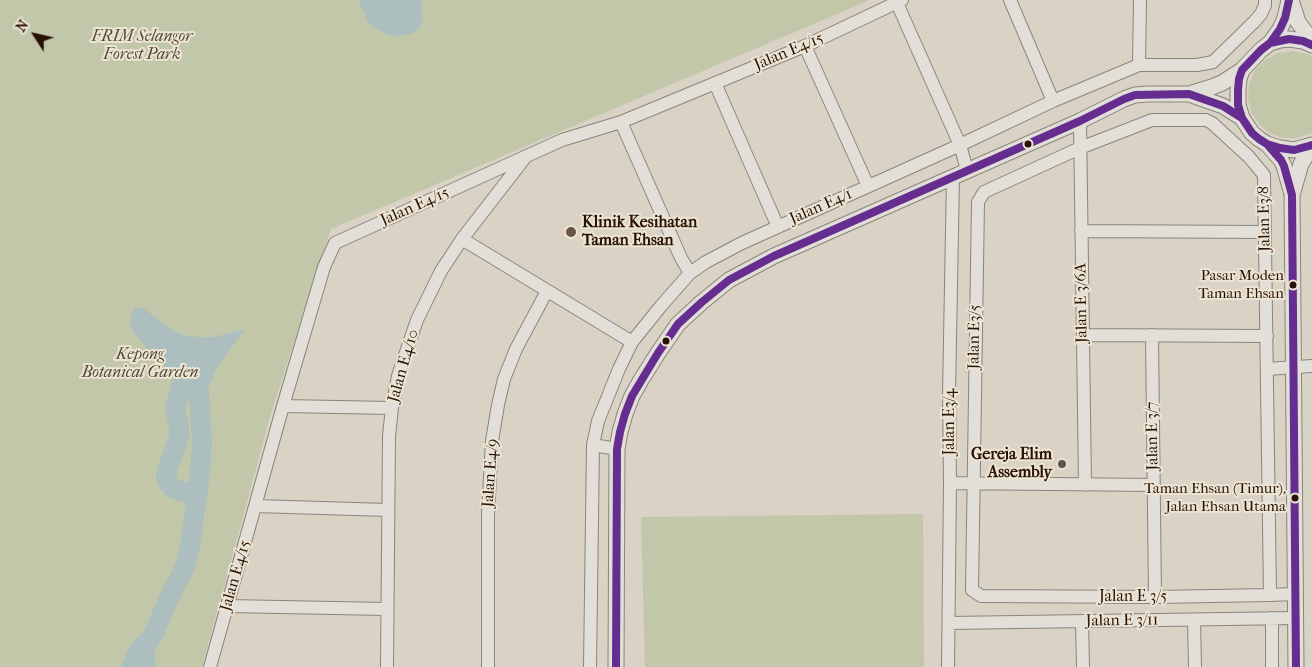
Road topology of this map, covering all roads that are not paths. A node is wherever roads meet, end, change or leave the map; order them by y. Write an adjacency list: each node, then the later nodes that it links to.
1 (1010, 0): 14 (street)
2 (1140, 0): 10 (street)
3 (1265, 0): 10 (street)
4 (1290, 0): 6 (street); 7 (street)
5 (899, 1): 9 (street, Jalan E4/15); 19 (street)
6 (1312, 40)
7 (1270, 43): 8 (street); 11 (street)
8 (1312, 44)
9 (805, 46): 12 (street, Jalan E4/15); 25 (street)
10 (1139, 65): 14 (street, Jalan E4/1)
11 (1242, 70): 13 (street); 15 (street)
12 (715, 83): 17 (street, Jalan E4/15); 27 (street)
13 (1189, 94): 15 (street); 16 (street)
14 (1053, 101): 19 (street, Jalan E4/1)
15 (1242, 118): 18 (street)
16 (1080, 121): 21 (street, Jalan E 3/6A); 23 (street)
17 (622, 122): 22 (street, Jalan E4/15); 31 (street)
18 (1267, 144): 20 (street); 26 (street)
19 (960, 145): 23 (street); 25 (street, Jalan E4/1)
20 (1312, 145): 26 (street)
21 (1080, 148): 28 (street, Jalan E 3/6A); 29 (street, Jalan E3/8); 45 (street, Jalan E3/5)
22 (525, 157): 30 (street, Jalan E4/10); 40 (street, Jalan E4/15)
23 (967, 170): 24 (street)
24 (953, 177): 43 (street); 44 (street, Jalan E3/4)
25 (868, 186): 27 (street, Jalan E4/1)
26 (1292, 195): 38 (street)
27 (778, 227): 31 (street, Jalan E4/1)
28 (1081, 231): 29 (street); 33 (street, Jalan E 3/6A)
29 (1265, 232): 35 (street, Jalan E3/8)
30 (462, 239): 32 (street); 41 (street, Jalan E4/10)
31 (690, 273): 36 (street, Jalan E4/1)
32 (547, 291): 36 (street); 63 (street, Jalan E4/9)
33 (1083, 335): 34 (street); 46 (street, Jalan E 3/6A)
34 (1152, 335): 35 (street); 47 (street, Jalan E 3/7)
35 (1267, 336): 39 (street, Jalan E3/8)
36 (632, 342): 42 (street, Jalan E4/1)
37 (1312, 366): 38 (street)
38 (1294, 367): 39 (street); 51 (street)
39 (1267, 369): 52 (street, Jalan E3/8)
40 (283, 406): 41 (street); 48 (street, Jalan E4/15)
41 (392, 408): 49 (street, Jalan E4/10)
42 (593, 445): 43 (street); 64 (street, Jalan E4/1)
43 (617, 449): 65 (street)
44 (950, 483): 45 (street); 60 (street, Jalan E3/4)
45 (973, 483): 46 (street); 50 (street, Jalan E3/5)
46 (1085, 485): 47 (street)
47 (1154, 485): 53 (street, Jalan E 3/7)
48 (255, 506): 49 (street); 54 (street, Jalan E4/15)
49 (388, 510): 55 (street, Jalan E4/10)
50 (972, 590): 53 (street, Jalan E 3/5)
51 (1296, 594): 52 (street, Jalan E 3/5); 57 (street)
52 (1270, 595): 53 (street, Jalan E 3/5)
53 (1155, 597)
54 (227, 606): 55 (street); 61 (street, Jalan E4/15)
55 (388, 609): 62 (street, Jalan E4/10)
56 (1272, 618): 57 (street, Jalan E 3/11); 58 (street, Jalan E 3/11); 69 (street)
57 (1296, 618): 70 (street)
58 (1194, 620): 59 (street, Jalan E 3/11); 68 (street)
59 (1082, 621): 60 (street, Jalan E 3/11); 67 (street)
60 (949, 623): 66 (street, Jalan E3/4)
61 (210, 667)
62 (387, 667)
63 (488, 667)
64 (590, 667)
65 (616, 667)
66 (948, 667)
67 (1083, 667)
68 (1195, 667)
69 (1272, 667)
70 (1296, 667)

